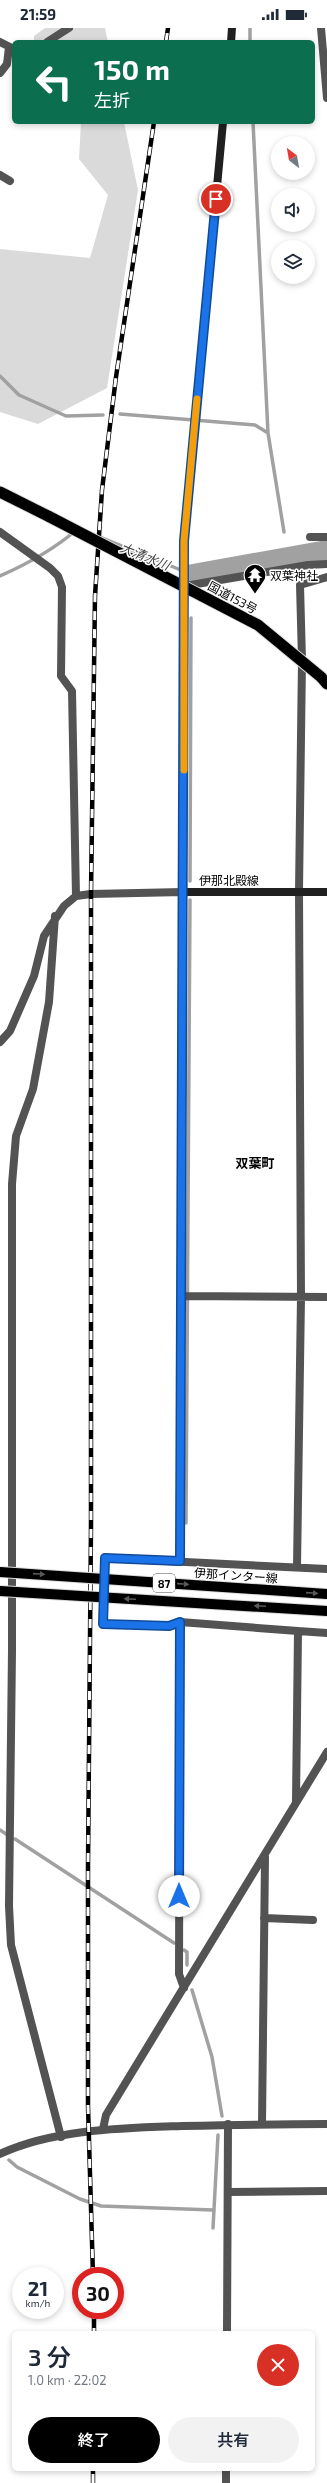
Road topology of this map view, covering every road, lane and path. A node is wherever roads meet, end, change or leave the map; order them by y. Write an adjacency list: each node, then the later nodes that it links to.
1 (69, 28): 4 (street)
2 (232, 28): 5 (main road)
3 (321, 28): 9 (street)
4 (50, 40)
5 (231, 40)
6 (0, 42): 7 (street)
7 (12, 48): 8 (street)
8 (0, 72)
9 (327, 98)
10 (223, 124): 19 (main road, 伊那北殿線)
11 (0, 175): 12 (street)
12 (10, 181)
13 (0, 492): 20 (highway, 国道153号, bridge)
14 (0, 532): 24 (street)
15 (310, 537): 16 (street)
16 (327, 537)
17 (327, 564): 19 (street)
18 (327, 577): 21 (street)
19 (185, 583): 22 (main road, 伊那北殿線)
20 (324, 680)
21 (298, 891): 22 (main road, 伊那北殿線); 23 (main road, 伊那北殿線); 28 (street)
22 (183, 892): 24 (street); 27 (street)
23 (327, 892)
24 (76, 896): 25 (street)
25 (56, 916): 26 (street); 50 (street)
26 (0, 1042)
27 (186, 1296): 28 (street); 30 (street)
28 (301, 1297): 29 (street); 31 (street)
29 (327, 1297)
30 (180, 1561): 31 (street); 37 (street)
31 (296, 1567): 32 (street)
32 (327, 1569)
33 (0, 1572): 35 (main road, 伊那インター線 / 87, one-way to 35, bridge)
34 (0, 1591): 36 (main road, 87, one-way to 34, bridge)
35 (327, 1594)
36 (327, 1611)
37 (180, 1622): 38 (street); 45 (street)
38 (298, 1631): 39 (street); 41 (street)
39 (327, 1633)
40 (327, 1752): 41 (street)
41 (296, 1802): 42 (street)
42 (265, 1856): 43 (street); 45 (street)
43 (264, 1918): 44 (street); 47 (street)
44 (313, 1920)
45 (184, 1988): 49 (street)
46 (228, 2124): 47 (street); 49 (street); 53 (street)
47 (262, 2124): 48 (street)
48 (327, 2124)
49 (103, 2129): 50 (street)
50 (61, 2137): 51 (street)
51 (0, 2154)
52 (327, 2191): 53 (street)
53 (228, 2192): 54 (street)
54 (227, 2331)
55 (226, 2471): 56 (street)
56 (226, 2483)

